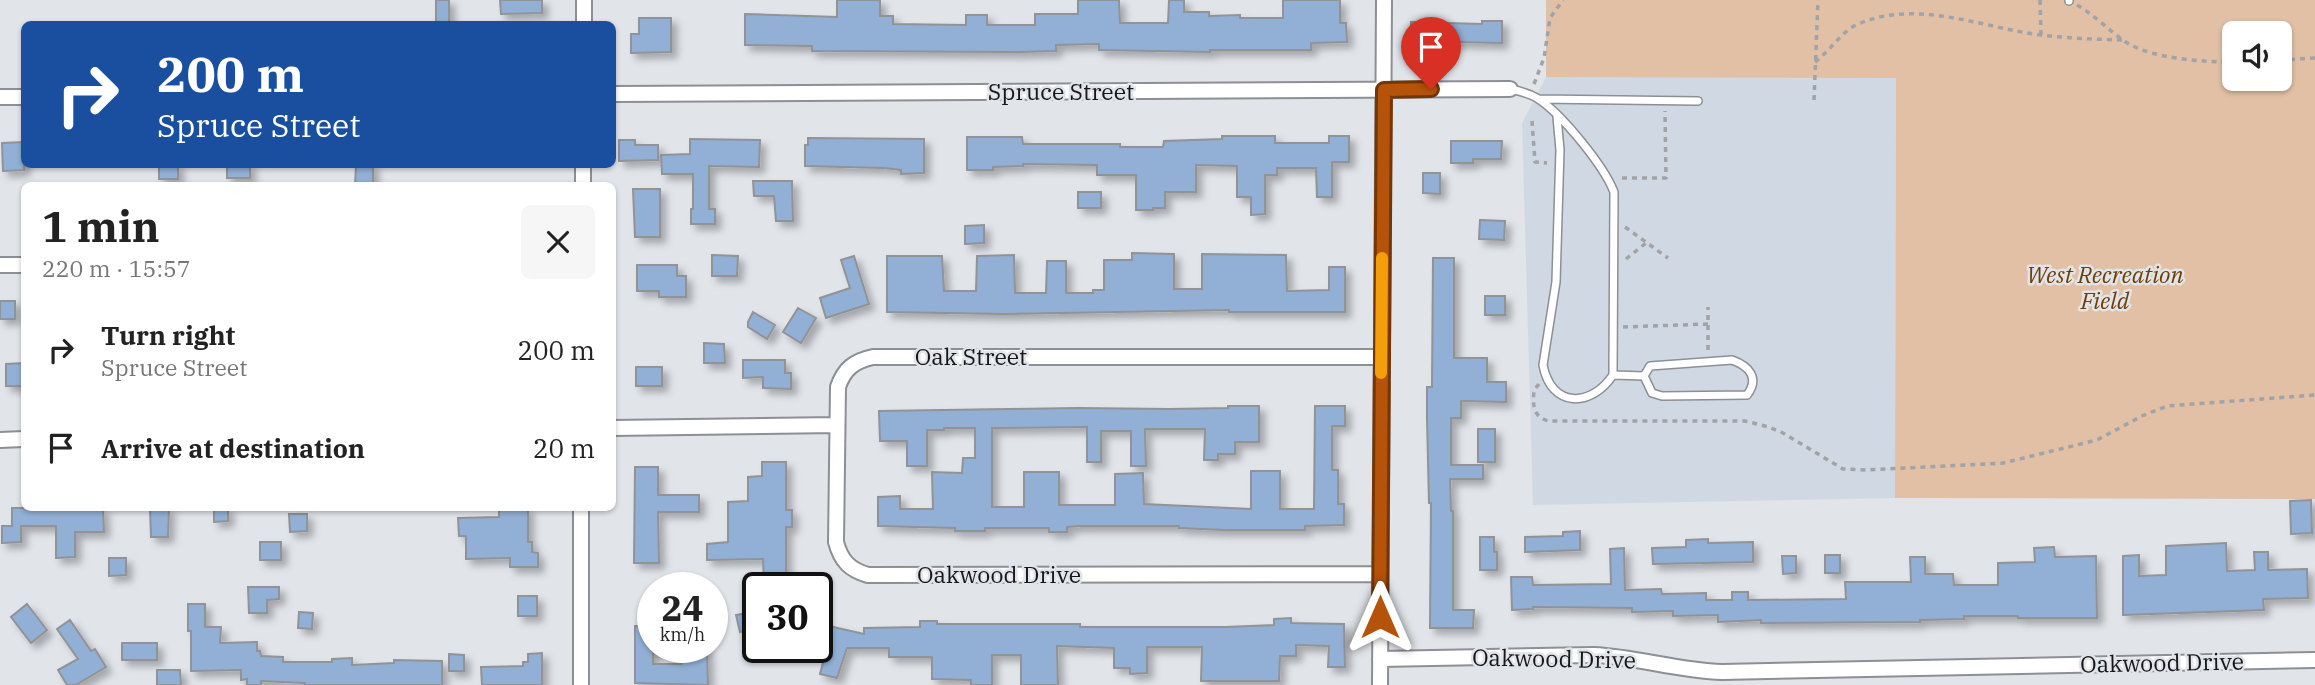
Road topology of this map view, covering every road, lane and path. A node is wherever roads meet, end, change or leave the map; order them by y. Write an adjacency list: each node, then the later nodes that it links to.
1 (584, 0): 7 (street)
2 (1384, 0): 16 (street)
3 (1563, 0): 14 (path)
4 (1818, 0): 13 (path)
5 (2040, 0): 8 (path)
6 (2091, 14): 9 (path)
7 (584, 21)
8 (2040, 35): 9 (path); 13 (path)
9 (2123, 40): 12 (path)
10 (2315, 58): 11 (path)
11 (2292, 59)
12 (2222, 61)
13 (1815, 62): 21 (path)
14 (1533, 83)
15 (1510, 89): 16 (street, Spruce Street); 20 (lane)
16 (1384, 90): 17 (street, Spruce Street); 36 (street)
17 (616, 94)
18 (0, 97): 19 (street)
19 (21, 97)
20 (1539, 99): 22 (lane); 24 (lane)
21 (1814, 100)
22 (1698, 101)
23 (1665, 115): 27 (path)
24 (1557, 117): 26 (lane); 37 (lane)
25 (1532, 121): 26 (path)
26 (1559, 163): 37 (lane)
27 (1622, 178)
28 (1621, 223): 29 (path)
29 (1646, 243): 30 (path); 31 (path)
30 (1668, 258)
31 (1622, 263)
32 (0, 265): 33 (street)
33 (21, 265)
34 (1708, 307): 35 (path)
35 (1708, 336)
36 (1381, 356): 41 (street, Oak Street); 46 (street)
37 (1613, 375): 38 (lane)
38 (1644, 376): 38 (lane)
39 (1534, 390): 40 (path)
40 (2315, 395)
41 (837, 425): 42 (street); 46 (street, Oakwood Drive)
42 (616, 429)
43 (21, 439): 44 (street)
44 (0, 440)
45 (581, 511): 49 (street)
46 (1380, 575): 47 (street)
47 (1380, 659): 48 (street, Oakwood Drive); 50 (street)
48 (2315, 660)
49 (581, 685)
50 (1380, 685)

